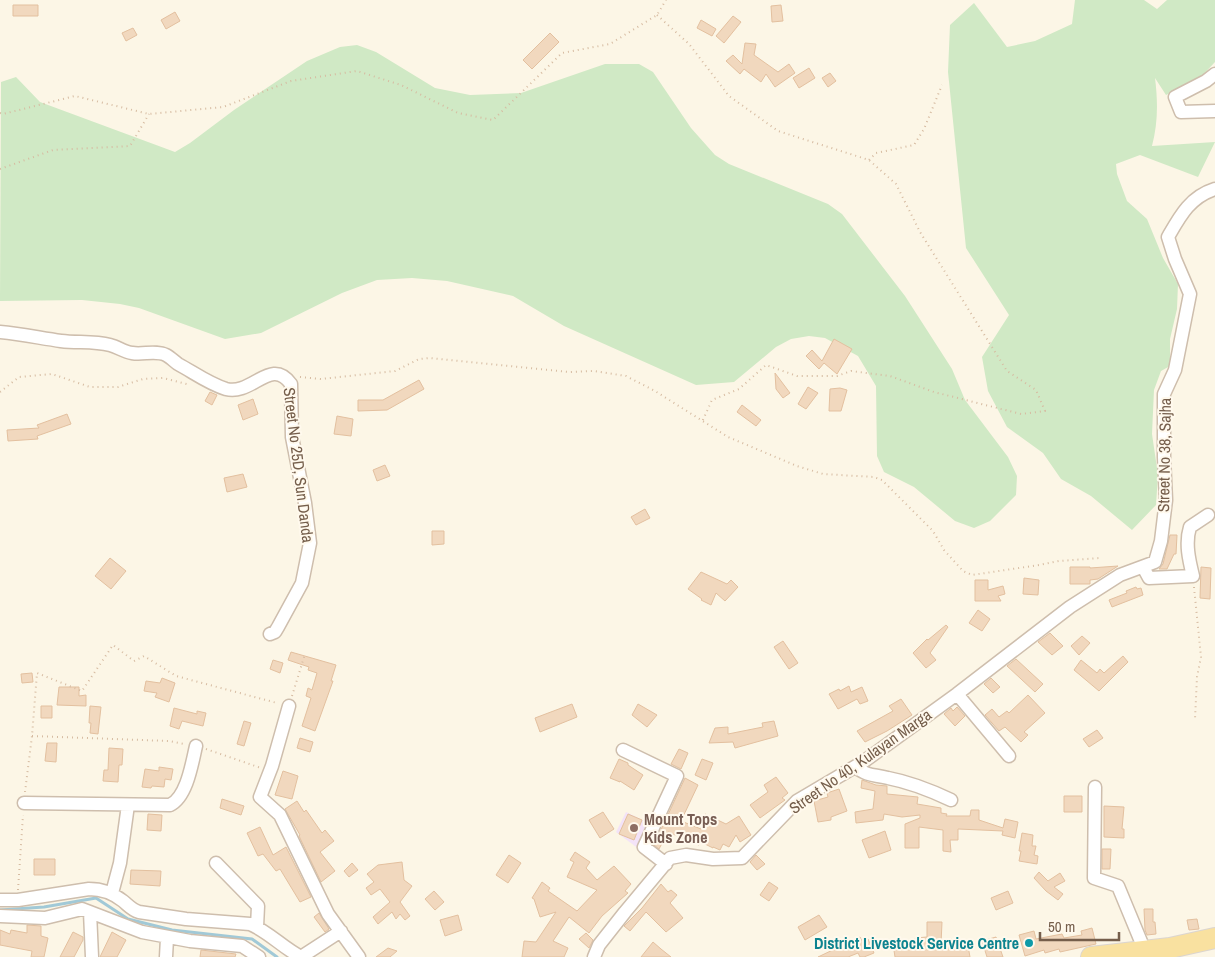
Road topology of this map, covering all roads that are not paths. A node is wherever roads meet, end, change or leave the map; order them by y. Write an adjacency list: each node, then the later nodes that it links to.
1 (1215, 74): 2 (street)
2 (1215, 112)
3 (1215, 189): 6 (street, Street No 38, Sajha)
4 (0, 332): 8 (street, Street No 25D, Sun Danda)
5 (1208, 515): 6 (street)
6 (1143, 567): 7 (street, Street No 38, Sajha)
7 (1120, 576): 9 (street, Street No 40, Kulayan Marga)
8 (270, 634)
9 (957, 694): 13 (street); 14 (street, Street No 40, Kulayan Marga)
10 (289, 706): 26 (street)
11 (196, 746): 18 (street)
12 (623, 750): 20 (street)
13 (1009, 756)
14 (855, 767): 16 (street); 20 (street, Street No 40, Kulayan Marga)
15 (1095, 787): 30 (street)
16 (951, 800)
17 (24, 803): 18 (street)
18 (128, 805): 21 (street)
19 (216, 863): 25 (street)
20 (666, 864): 35 (street, Street No 40, Kulayan Marga)
21 (112, 893): 22 (street); 25 (street)
22 (0, 900)
23 (90, 912): 24 (street); 27 (street); 31 (street)
24 (0, 916)
25 (257, 927): 26 (street)
26 (341, 931): 34 (street)
27 (167, 938): 29 (street); 32 (street)
28 (1215, 938): 30 (main road)
29 (230, 951): 33 (street)
30 (1146, 954): 36 (main road)
31 (92, 957)
32 (166, 957)
33 (259, 957)
34 (359, 957)
35 (594, 957)
36 (1090, 957)

